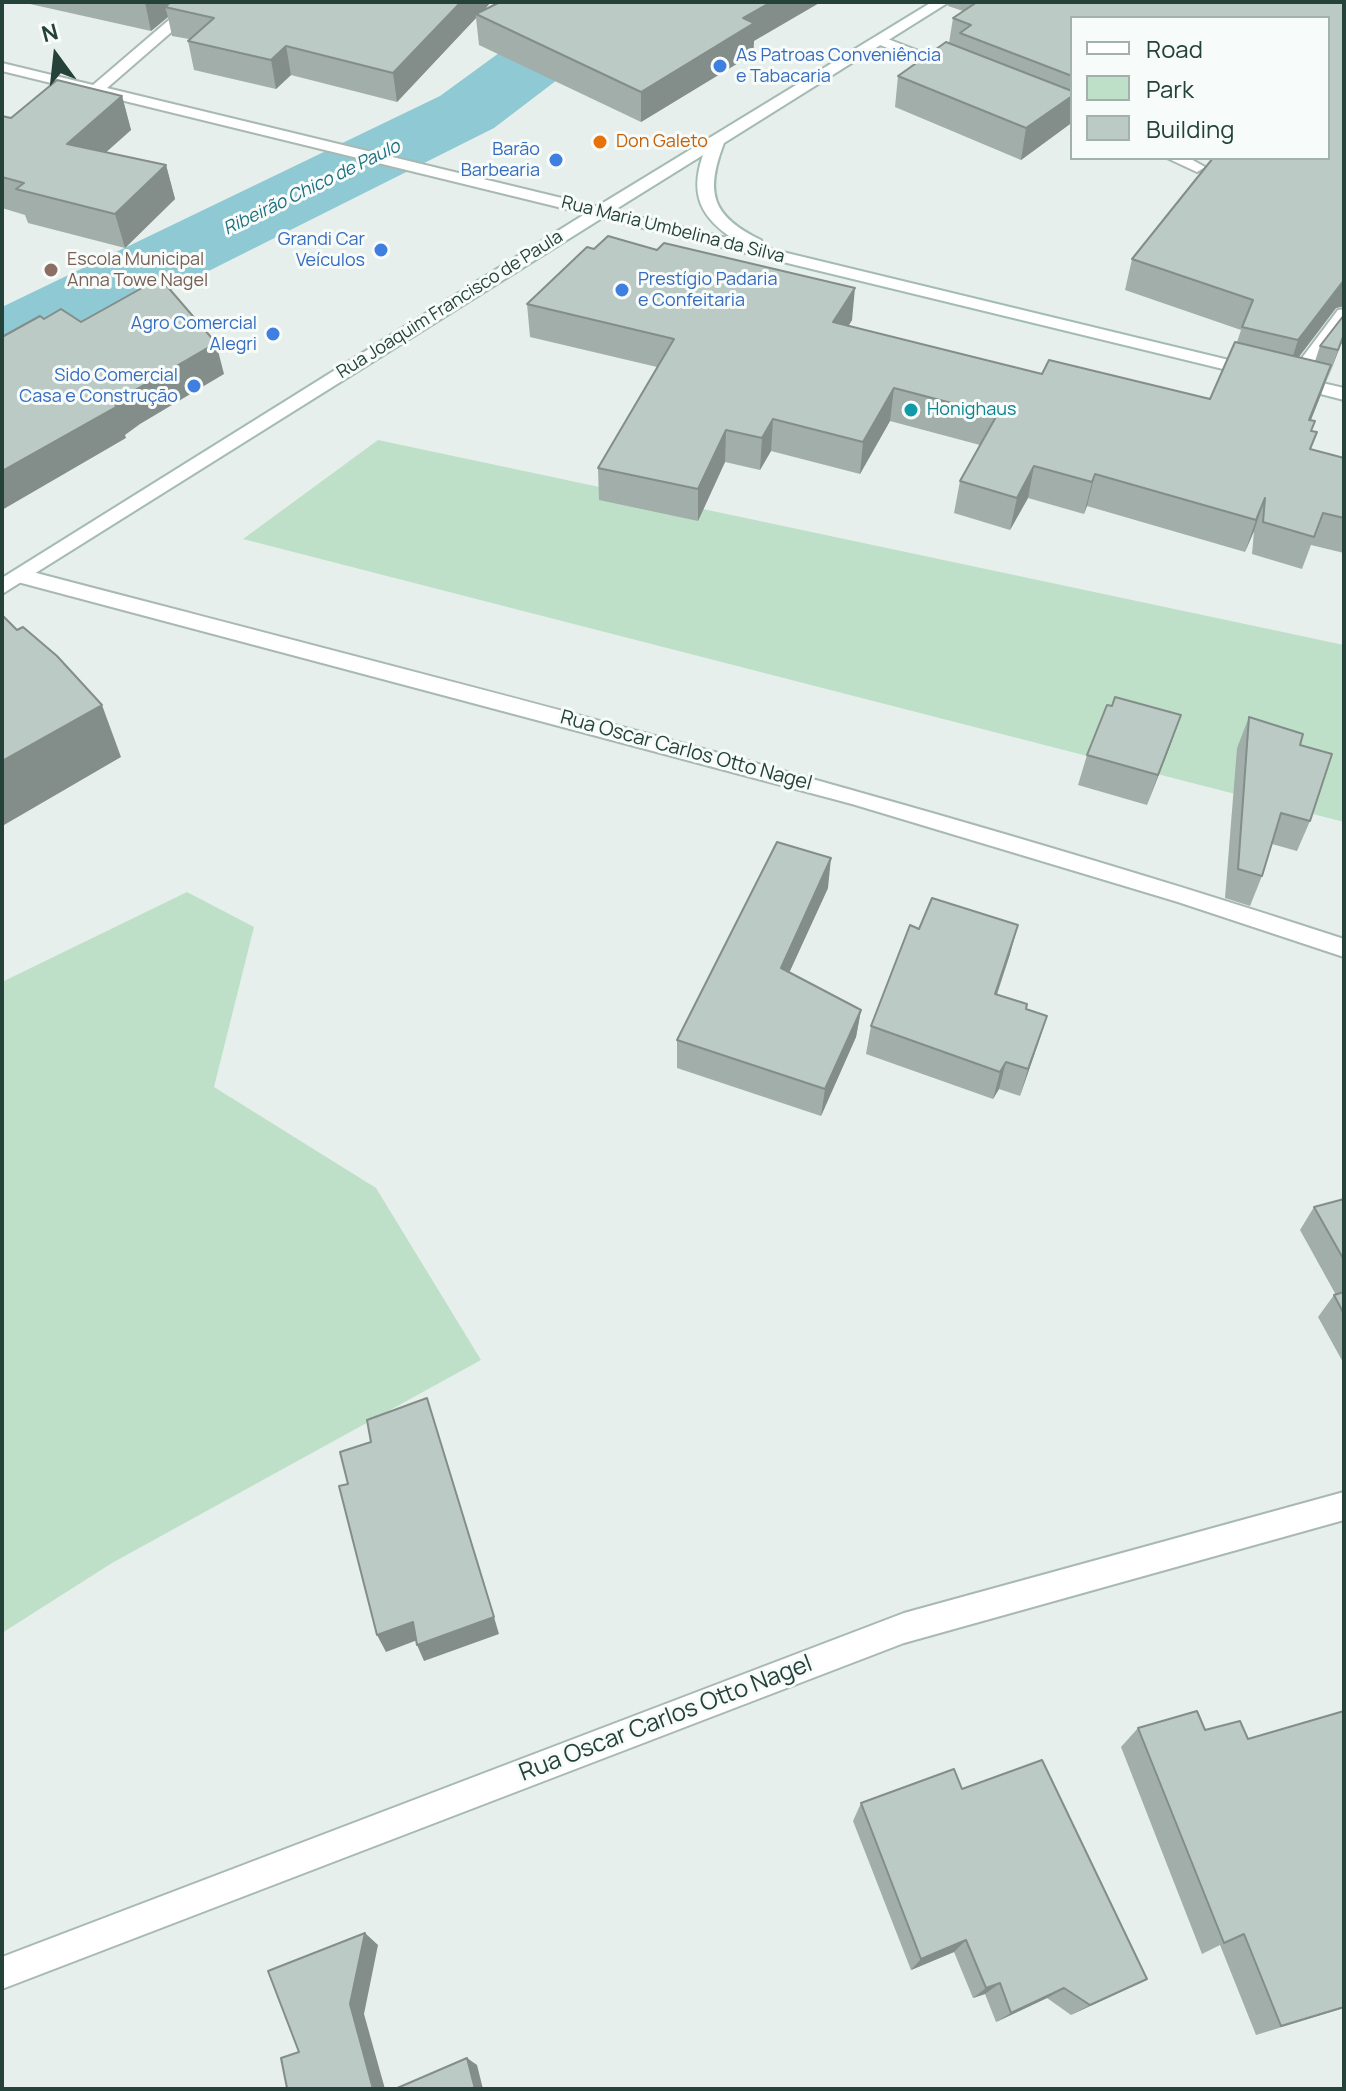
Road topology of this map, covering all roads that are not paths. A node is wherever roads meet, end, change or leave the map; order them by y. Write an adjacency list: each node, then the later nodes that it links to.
1 (199, 2): 6 (street)
2 (942, 2): 3 (street, Rua Joaquim Francisco de Paula)
3 (880, 40): 5 (street); 7 (street, Rua Joaquim Francisco de Paula)
4 (2, 67): 6 (street, Rua Maria Umbelina da Silva)
5 (969, 75)
6 (96, 90): 10 (street, Rua Maria Umbelina da Silva)
7 (717, 140): 10 (street, Rua Joaquim Francisco de Paula); 11 (street)
8 (1180, 160): 9 (street)
9 (1197, 167)
10 (599, 212): 11 (street, Rua Maria Umbelina da Silva); 15 (street, Rua Joaquim Francisco de Paula)
11 (788, 258): 13 (street, Rua Maria Umbelina da Silva)
12 (1344, 314): 13 (street)
13 (1293, 382): 14 (street, Rua Maria Umbelina da Silva)
14 (1344, 394)
15 (12, 581): 16 (street, Rua Oscar Carlos Otto Nagel)
16 (1344, 948)
17 (1344, 1506): 18 (street, Rua Oscar Carlos Otto Nagel)
18 (2, 1973)

